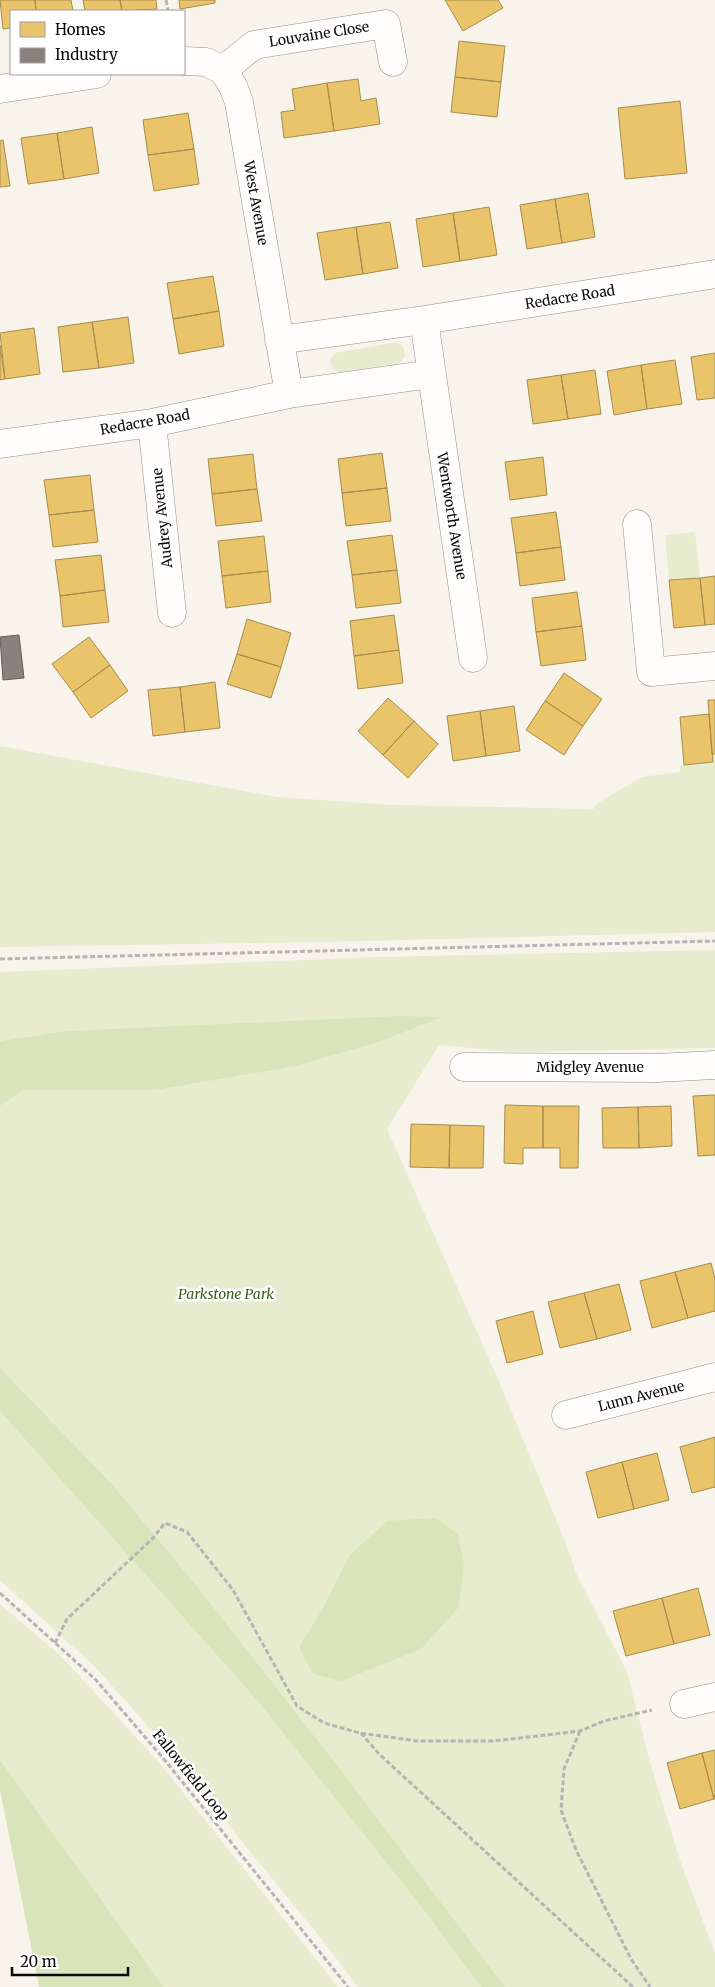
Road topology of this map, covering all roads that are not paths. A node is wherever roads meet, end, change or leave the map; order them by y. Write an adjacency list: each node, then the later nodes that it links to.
1 (185, 61): 3 (street)
2 (393, 62): 3 (street, Louvaine Close)
3 (223, 70): 8 (street, West Avenue)
4 (91, 75): 5 (street)
5 (0, 89)
6 (715, 274): 7 (street, Redacre Road)
7 (424, 320): 8 (street, Redacre Road); 9 (street)
8 (279, 340): 10 (street)
9 (431, 374): 10 (street, Redacre Road); 15 (street, Wentworth Avenue)
10 (289, 394): 11 (street, Redacre Road)
11 (152, 423): 12 (street, Redacre Road); 14 (street, Audrey Avenue)
12 (0, 444)
13 (637, 524): 16 (street)
14 (172, 613)
15 (474, 658)
16 (715, 666)
17 (715, 1065): 18 (street, Midgley Avenue)
18 (464, 1067)
19 (715, 1377): 20 (street, Lunn Avenue)
20 (566, 1415)
21 (715, 1697): 22 (street)
22 (684, 1704)

